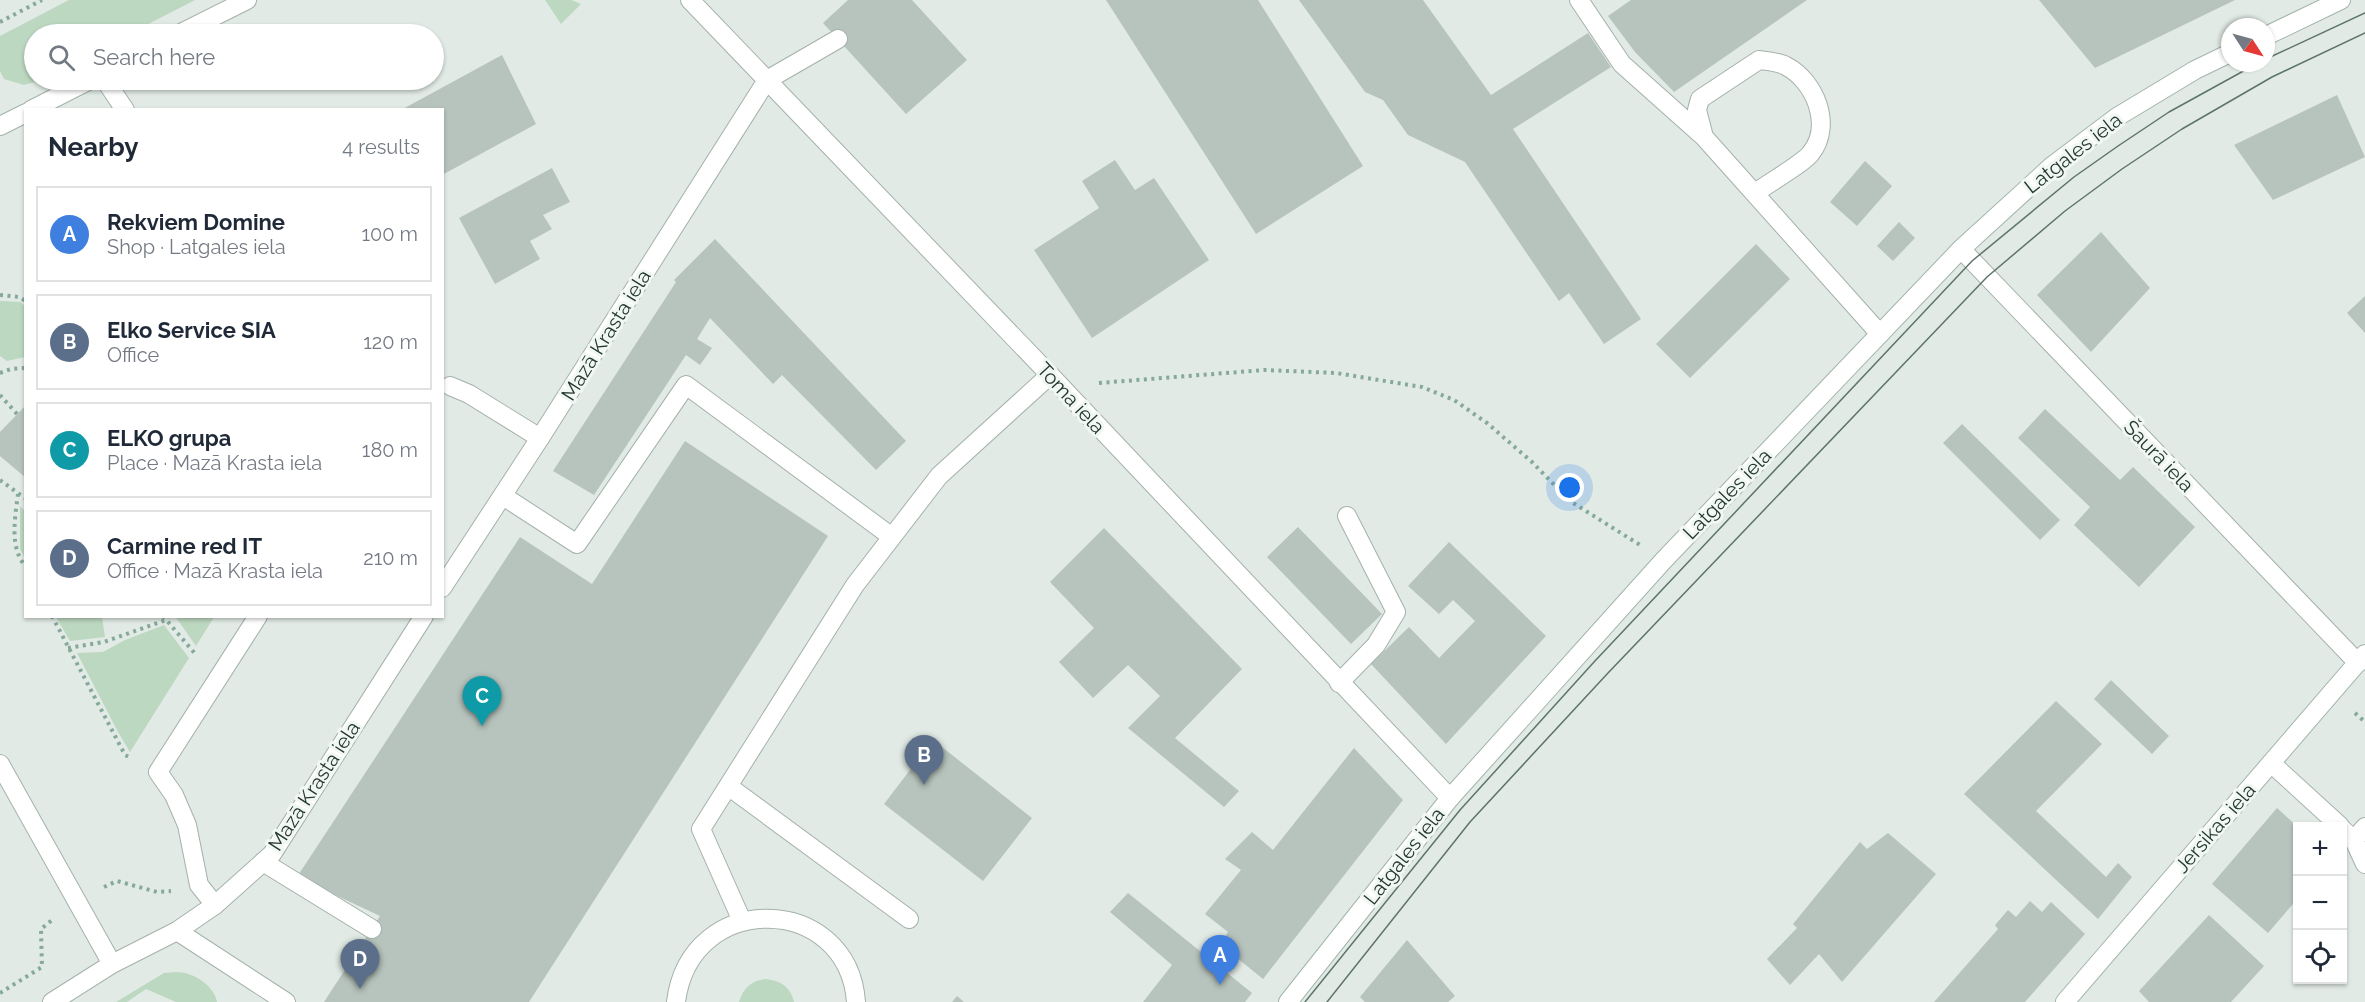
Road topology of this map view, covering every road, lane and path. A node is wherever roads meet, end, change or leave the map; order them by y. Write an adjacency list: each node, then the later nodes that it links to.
1 (42, 0): 6 (path)
2 (247, 0): 7 (street)
3 (690, 0): 11 (street, Toma iela)
4 (1579, 0): 18 (street)
5 (2340, 0): 8 (street)
6 (0, 22)
7 (199, 24)
8 (2275, 32)
9 (838, 39): 11 (street)
10 (2221, 57): 20 (street, Latgales iela)
11 (767, 80): 26 (street, Toma iela); 31 (street, Mazā Krasta iela)
12 (70, 90): 14 (street)
13 (112, 90): 15 (street)
14 (35, 108)
15 (124, 108)
16 (24, 113): 17 (street)
17 (2, 120)
18 (1704, 136): 19 (street); 19 (street)
19 (1755, 193): 23 (street)
20 (1961, 249): 23 (street, Latgales iela); 46 (street, Šaurā iela)
21 (0, 295): 22 (path)
22 (24, 300)
23 (1880, 334): 53 (street, Latgales iela)
24 (24, 368): 25 (path)
25 (0, 373)
26 (1050, 375): 37 (street); 48 (street, Toma iela)
27 (1097, 383): 38 (path)
28 (450, 386): 31 (street)
29 (0, 395): 30 (path)
30 (17, 414)
31 (540, 438): 34 (street, Mazā Krasta iela)
32 (0, 480): 33 (path)
33 (18, 494): 35 (path); 39 (path)
34 (503, 496): 37 (street); 40 (street, Mazā Krasta iela)
35 (24, 498)
36 (1347, 516): 48 (street)
37 (892, 537): 52 (street)
38 (1642, 546)
39 (24, 564)
40 (444, 585)
41 (53, 618): 45 (path)
42 (166, 618): 45 (path); 47 (path)
43 (257, 618): 47 (street)
44 (423, 618): 55 (street, Mazā Krasta iela)
45 (68, 648): 51 (path)
46 (2361, 659): 49 (street, Jersikas iela)
47 (217, 680): 51 (street)
48 (1339, 683): 53 (street, Toma iela)
49 (2271, 763): 54 (street); 70 (street, Jersikas iela)
50 (0, 764): 63 (street)
51 (158, 772): 57 (street)
52 (728, 786): 58 (street); 59 (street)
53 (1450, 798): 69 (street, Latgales iela)
54 (2350, 831): 56 (street)
55 (263, 862): 57 (street, Mazā Krasta iela); 61 (street)
56 (2365, 864)
57 (215, 905): 62 (street, Mazā Krasta iela)
58 (909, 919)
59 (742, 921): 67 (street); 68 (street)
60 (41, 929): 64 (path)
61 (372, 929)
62 (177, 930): 63 (street, Mazā Krasta iela); 66 (street)
63 (112, 964): 65 (street, Mazā Krasta iela)
64 (0, 993)
65 (52, 1002)
66 (286, 1002)
67 (676, 1002)
68 (856, 1002)
69 (1288, 1002)
70 (2065, 1002)

